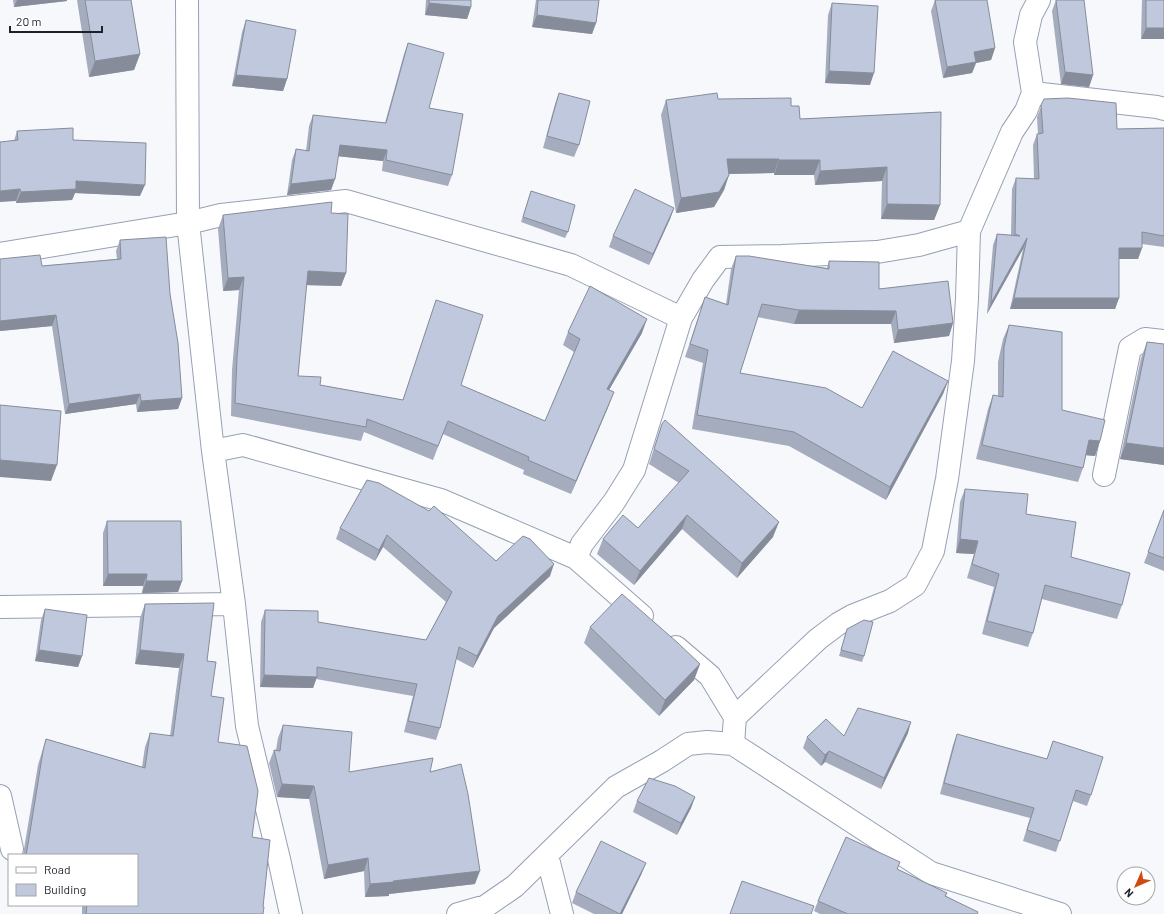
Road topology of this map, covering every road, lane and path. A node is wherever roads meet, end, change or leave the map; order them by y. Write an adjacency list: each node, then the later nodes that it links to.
1 (187, 0): 5 (street)
2 (1039, 0): 3 (street)
3 (1033, 93): 4 (street); 6 (street)
4 (1164, 110)
5 (188, 223): 7 (street); 8 (street); 10 (street)
6 (969, 231): 8 (street); 15 (street)
7 (0, 254)
8 (681, 318): 12 (street)
9 (1164, 341): 11 (street)
10 (212, 451): 12 (street); 13 (street)
11 (1104, 475)
12 (576, 558): 15 (street)
13 (234, 604): 14 (street); 21 (street)
14 (0, 607)
15 (735, 717): 16 (street)
16 (732, 744): 19 (street); 20 (street)
17 (0, 796): 18 (street)
18 (12, 849)
19 (547, 855): 22 (street); 23 (street)
20 (1055, 913)
21 (291, 914)
22 (458, 914)
23 (562, 914)

